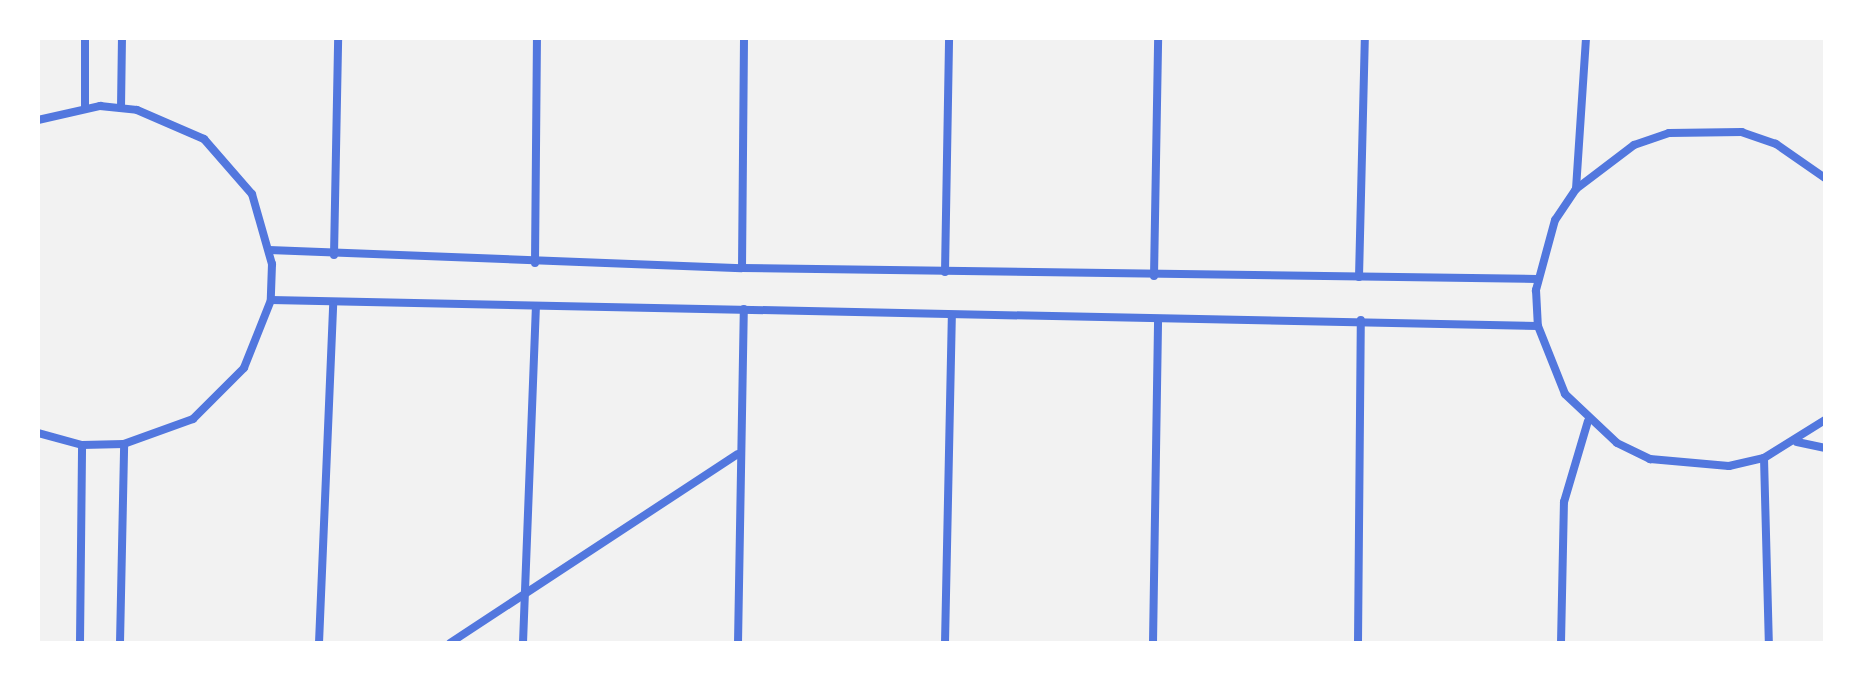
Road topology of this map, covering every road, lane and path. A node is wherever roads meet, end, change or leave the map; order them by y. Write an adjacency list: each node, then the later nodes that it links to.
1 (85, 38): 10 (street)
2 (122, 38): 11 (street)
3 (338, 38): 16 (street)
4 (537, 38): 17 (street)
5 (744, 38): 18 (street)
6 (949, 38): 19 (street)
7 (1158, 38): 20 (street)
8 (1365, 38): 21 (street)
9 (1586, 38): 14 (street)
10 (85, 108): 11 (street); 12 (street)
11 (121, 108): 15 (street)
12 (38, 120)
13 (1825, 178): 14 (street)
14 (1576, 189): 22 (street)
15 (269, 250): 16 (street); 23 (street)
16 (334, 255): 17 (street)
17 (535, 263): 18 (street)
18 (742, 268): 19 (street)
19 (945, 272): 20 (street)
20 (1154, 276): 21 (street)
21 (1359, 277): 22 (street)
22 (1537, 279): 30 (street)
23 (271, 300): 24 (street); 35 (street)
24 (333, 305): 25 (street); 43 (street)
25 (536, 307): 26 (street); 40 (street)
26 (744, 309): 27 (street); 38 (street)
27 (952, 317): 28 (street); 47 (street)
28 (1158, 319): 29 (street); 48 (street)
29 (1361, 320): 30 (street); 49 (street)
30 (1538, 326): 32 (street)
31 (1825, 420): 34 (street)
32 (1588, 421): 39 (street); 50 (street)
33 (38, 433): 36 (street)
34 (1797, 442): 37 (street); 39 (street)
35 (124, 444): 36 (street); 42 (street)
36 (82, 445): 41 (street)
37 (1825, 448)
38 (738, 454): 40 (street); 46 (street)
39 (1764, 458): 51 (street)
40 (525, 598): 44 (street); 45 (street)
41 (80, 643)
42 (120, 643)
43 (319, 643)
44 (450, 643)
45 (523, 643)
46 (738, 643)
47 (945, 643)
48 (1153, 643)
49 (1358, 643)
50 (1561, 643)
51 (1769, 643)

